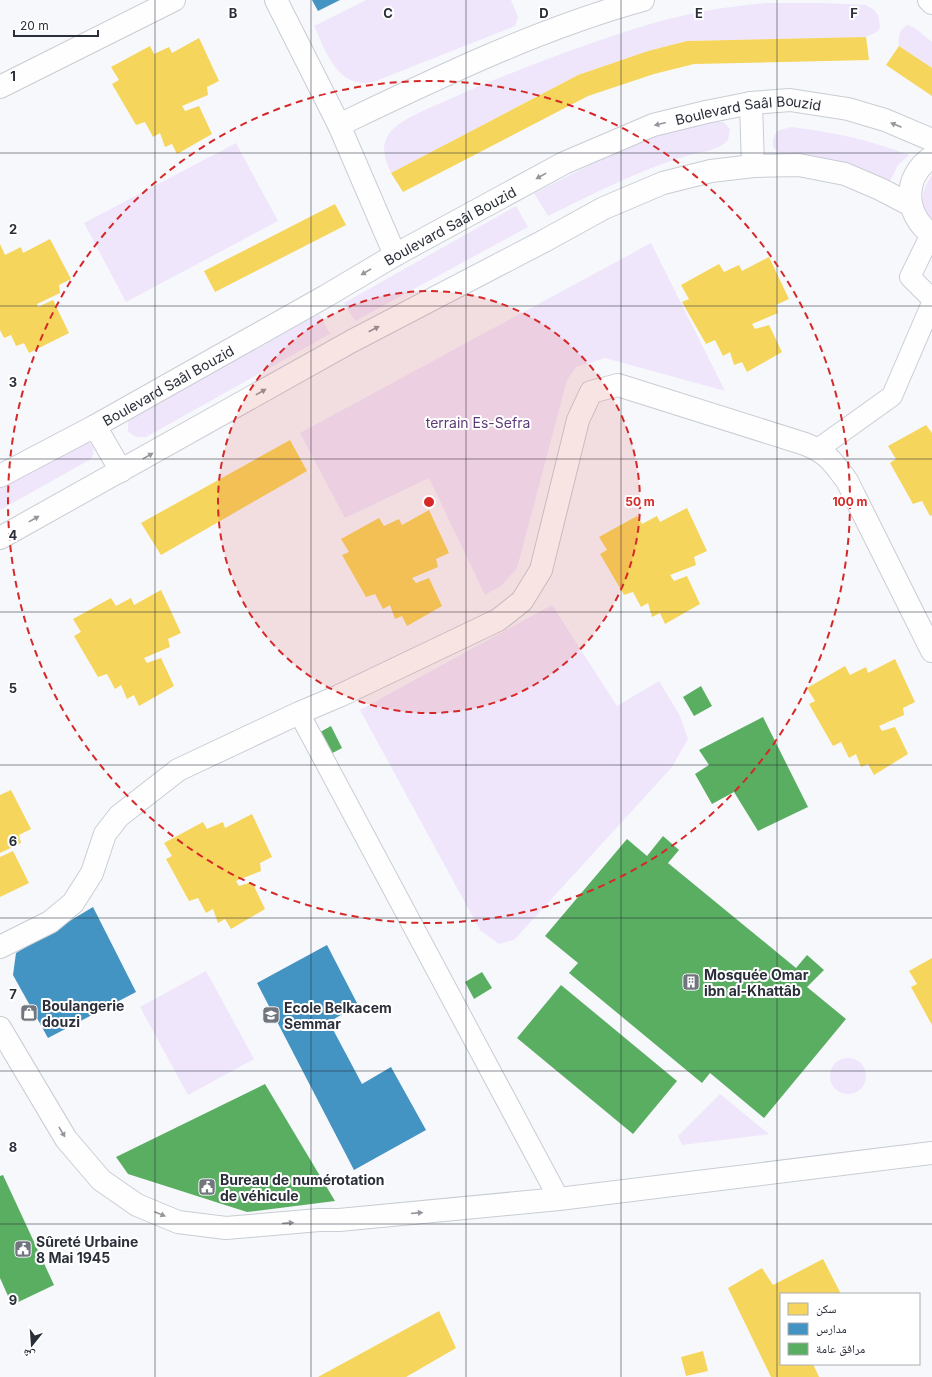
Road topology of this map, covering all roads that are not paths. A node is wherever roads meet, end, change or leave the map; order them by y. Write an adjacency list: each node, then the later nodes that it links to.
1 (174, 0): 6 (street)
2 (276, 0): 8 (street)
3 (644, 0): 8 (street)
4 (929, 0): 5 (street)
5 (932, 3)
6 (0, 87)
7 (751, 103): 9 (street, Boulevard Saâl Bouzid, one-way to 7); 11 (street); 14 (street, Boulevard Saâl Bouzid, one-way to 14)
8 (339, 125): 14 (street)
9 (932, 140)
10 (932, 156): 12 (street)
11 (753, 166): 12 (street); 19 (street, one-way to 11)
12 (911, 205): 13 (street)
13 (932, 235): 15 (street)
14 (395, 255): 17 (street, Boulevard Saâl Bouzid, one-way to 17)
15 (932, 299)
16 (932, 303): 18 (street)
17 (95, 426): 19 (street); 20 (street, Boulevard Saâl Bouzid)
18 (818, 449): 22 (street); 23 (street)
19 (121, 471): 21 (street, one-way to 19)
20 (0, 476)
21 (0, 538)
22 (932, 651)
23 (299, 713): 24 (street); 27 (street)
24 (0, 947)
25 (0, 1028): 27 (street, one-way to 27)
26 (932, 1153): 27 (street)
27 (559, 1199)

